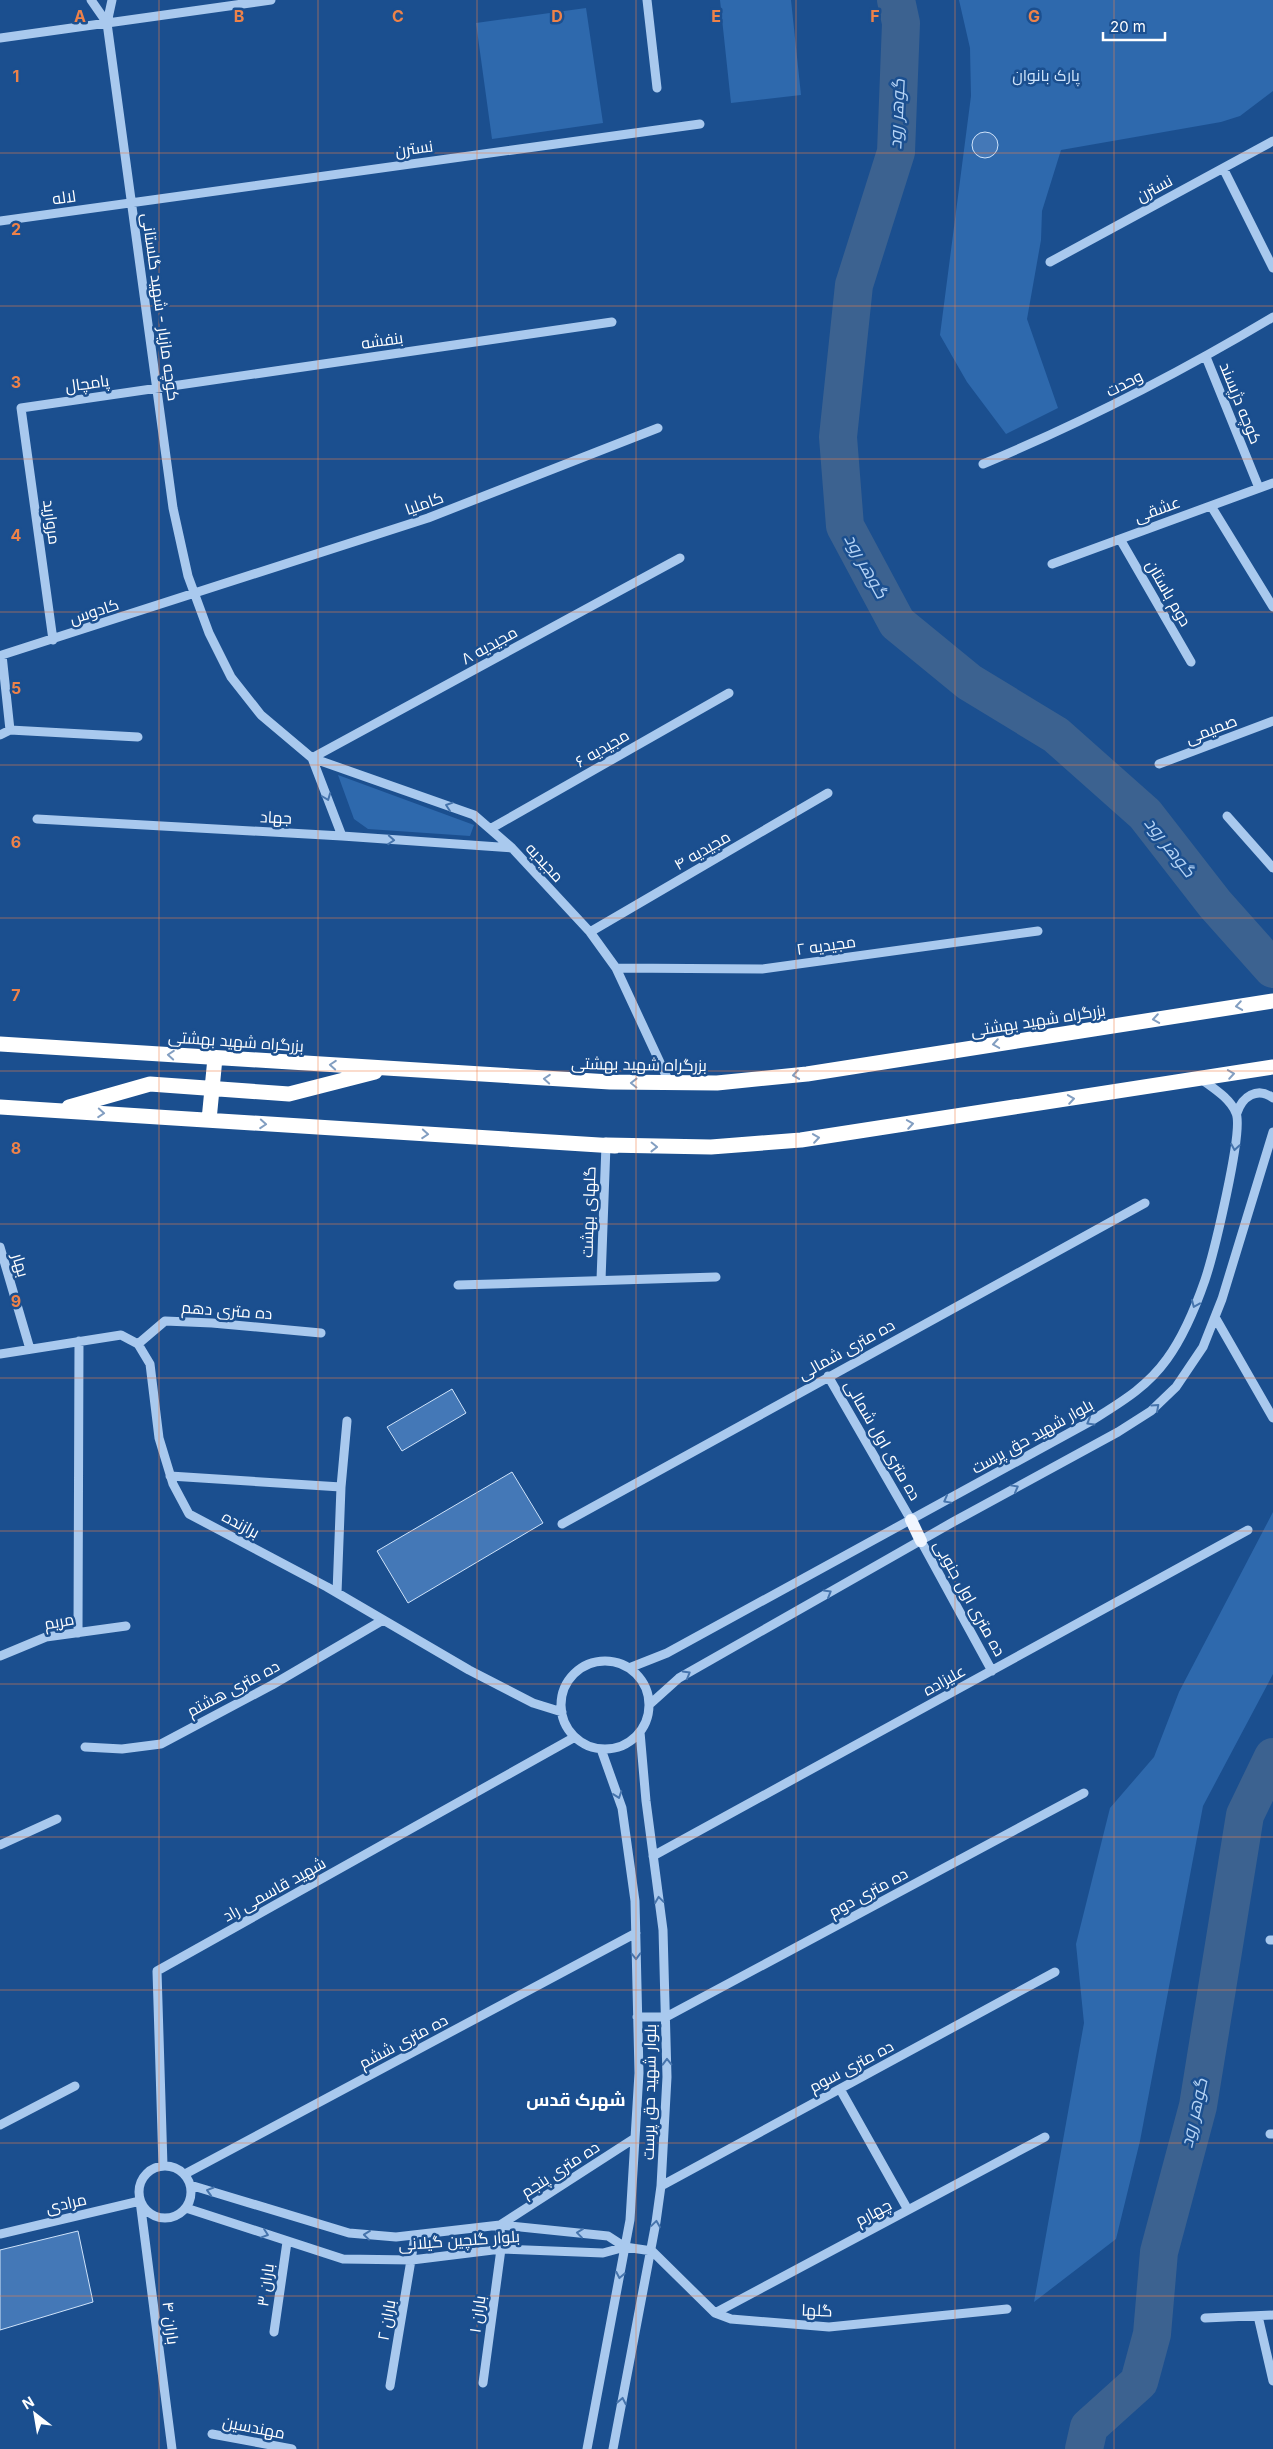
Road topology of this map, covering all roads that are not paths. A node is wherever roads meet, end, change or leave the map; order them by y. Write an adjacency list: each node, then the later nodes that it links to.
1 (91, 0): 5 (street)
2 (112, 0): 5 (street)
3 (271, 0): 5 (street)
4 (647, 0): 7 (street)
5 (107, 23): 6 (street); 11 (street, کوچه مازیار - شهید گلستانی)
6 (0, 38)
7 (658, 88)
8 (700, 124): 11 (street, نسترن)
9 (1273, 141): 10 (street, نسترن)
10 (1223, 168): 13 (street, نسترن); 14 (street)
11 (132, 203): 12 (street, لاله); 18 (street, کوچه مازیار - شهید گلستانی)
12 (0, 221)
13 (1050, 262)
14 (1273, 268)
15 (1273, 317): 17 (street, وحدت)
16 (612, 322): 18 (street, بنفشه)
17 (1206, 357): 21 (street, وحدت); 23 (street, کوچه دژپسند)
18 (157, 388): 19 (street, پامچال); 28 (street, کوچه مازیار - شهید گلستانی)
19 (21, 408): 30 (street, مروارید)
20 (658, 428): 28 (street, کاملیا)
21 (983, 464)
22 (1273, 482): 23 (street, عشقی)
23 (1259, 488): 24 (street, عشقی)
24 (1211, 506): 25 (street, عشقی); 29 (street)
25 (1120, 539): 27 (street, عشقی); 31 (street, دوم باستان)
26 (680, 558): 37 (street, مجیدیه ۸)
27 (1052, 564)
28 (195, 594): 30 (street, کادوس); 37 (street, کوچه مازیار - شهید گلستانی)
29 (1273, 607)
30 (53, 640): 34 (street, کادوس)
31 (1191, 662)
32 (729, 693): 42 (street, مجیدیه ۶)
33 (1273, 721): 38 (street, صمیمی)
34 (10, 730): 35 (street); 36 (street)
35 (0, 735)
36 (138, 737)
37 (312, 758): 42 (street, مجیدیه, one-way to 37); 43 (street, one-way to 43)
38 (1159, 764)
39 (828, 793): 46 (street, مجیدیه ۴)
40 (1227, 816): 45 (street)
41 (37, 819): 43 (street, جهاد)
42 (490, 829): 44 (street, مجیدیه)
43 (342, 836): 44 (street, جهاد, one-way to 44)
44 (512, 848): 46 (street, مجیدیه)
45 (1273, 868)
46 (590, 932): 48 (street, مجیدیه)
47 (1038, 932): 48 (street, مجیدیه ۲)
48 (616, 968): 55 (street, مجیدیه)
49 (1273, 1001): 55 (highway, بزرگراه شهید بهشتی, one-way to 55)
50 (0, 1044): 51 (highway, بزرگراه شهید بهشتی, one-way to 50)
51 (216, 1058): 52 (highway, بزرگراه شهید بهشتی, one-way to 51); 56 (highway)
52 (386, 1068): 55 (highway, بزرگراه شهید بهشتی, one-way to 52); 56 (highway)
53 (1268, 1068): 54 (highway, one-way to 53)
54 (1201, 1079): 60 (street); 64 (highway, one-way to 54)
55 (670, 1084)
56 (212, 1088): 59 (highway); 61 (highway)
57 (1273, 1098): 60 (street)
58 (0, 1107): 59 (highway)
59 (58, 1110): 61 (highway, one-way to 61)
60 (1237, 1113): 81 (street, بلوار شهید حق پرست, one-way to 81)
61 (209, 1120): 64 (highway, one-way to 64)
62 (1273, 1132): 70 (street)
63 (606, 1145): 64 (highway); 68 (street, گلهای بهشت)
64 (626, 1146)
65 (1145, 1203): 76 (street, ده متری شمالی)
66 (0, 1247): 74 (street, بهار)
67 (716, 1277): 68 (street)
68 (601, 1280): 69 (street)
69 (458, 1285)
70 (1215, 1317): 77 (street); 84 (street, one-way to 70)
71 (321, 1333): 73 (street, ده متری دهم)
72 (79, 1341): 73 (street); 74 (street); 88 (street)
73 (138, 1344): 79 (street, برازنده)
74 (30, 1349): 75 (street)
75 (0, 1354)
76 (828, 1376): 81 (street, ده متری اول شمالی); 82 (street, ده متری شمالی)
77 (1273, 1418)
78 (347, 1421): 80 (street)
79 (170, 1476): 80 (street); 85 (street, برازنده)
80 (341, 1487): 85 (street)
81 (911, 1520): 84 (main road); 90 (street, بلوار شهید حق پرست)
82 (562, 1524)
83 (1248, 1530): 91 (street, علیزاده)
84 (921, 1541): 91 (street, ده متری اول جنوبی); 92 (street, one-way to 84)
85 (337, 1592): 86 (street, برازنده)
86 (383, 1620): 93 (street, برازنده); 96 (street, ده متری هشتم)
87 (126, 1626): 88 (street, مریم)
88 (78, 1633): 89 (street, مریم)
89 (0, 1656)
90 (629, 1668): 92 (street); 93 (street)
91 (992, 1670): 101 (street, علیزاده)
92 (650, 1705): 94 (street)
93 (562, 1712): 95 (street)
94 (640, 1732): 97 (street); 101 (street, بلوار شهید حق پرست)
95 (575, 1737): 97 (street); 111 (street, شهید قاسمی راد)
96 (85, 1747)
97 (602, 1749): 102 (street, بلوار شهید حق پرست, one-way to 102)
98 (1084, 1793): 104 (street, ده متری دوم)
99 (57, 1819): 100 (street)
100 (0, 1845)
101 (653, 1856): 104 (street, بلوار شهید حق پرست, one-way to 101)
102 (636, 1933): 105 (street, بلوار شهید حق پرست, one-way to 105); 112 (street, ده متری ششم)
103 (1055, 1972): 107 (street, ده متری سوم)
104 (666, 2017): 105 (street); 114 (street, بلوار شهید حق پرست, one-way to 104)
105 (637, 2018): 110 (street, بلوار شهید حق پرست)
106 (74, 2086): 108 (street)
107 (840, 2089): 114 (street, ده متری سوم); 117 (street)
108 (0, 2125)
109 (1045, 2137): 117 (street, چهارم)
110 (635, 2138): 118 (street, ده متری پنجم); 122 (street, بلوار شهید حق پرست)
111 (163, 2166): 112 (street); 115 (street)
112 (184, 2174): 113 (street)
113 (190, 2185): 116 (street); 120 (street, بلوار گلچین گیلانی, one-way to 113)
114 (661, 2186): 124 (street, بلوار شهید حق پرست, one-way to 114)
115 (140, 2201): 116 (street); 119 (street, مرادی); 136 (street, باران ۴)
116 (186, 2208): 121 (street, بلوار گلچین گیلانی, one-way to 121)
117 (908, 2210): 127 (street, چهارم)
118 (500, 2225): 120 (street, بلوار گلچین گیلانی); 122 (street, بلوار گلچین گیلانی, one-way to 118); 123 (street, باران ۱)
119 (0, 2234)
120 (415, 2236): 125 (street, باران ۲)
121 (287, 2242): 125 (street, بلوار گلچین گیلانی); 131 (street, باران ۳)
122 (625, 2247): 123 (street, بلوار گلچین گیلانی); 124 (street); 138 (street, بلوار شهید حق پرست, one-way to 138)
123 (501, 2249): 125 (street, بلوار گلچین گیلانی); 133 (street, باران ۱)
124 (652, 2251): 127 (street, گلها); 139 (street, بلوار شهید حق پرست, one-way to 124)
125 (412, 2260): 134 (street, باران ۲)
126 (1007, 2309): 127 (street, گلها)
127 (715, 2313)
128 (1273, 2315): 129 (street)
129 (1258, 2316): 130 (street); 132 (street)
130 (1205, 2318)
131 (274, 2332)
132 (1273, 2381)
133 (483, 2383)
134 (390, 2386)
135 (212, 2434): 137 (street, مهندسین)
136 (172, 2449)
137 (292, 2449)
138 (587, 2449)
139 (613, 2449)

